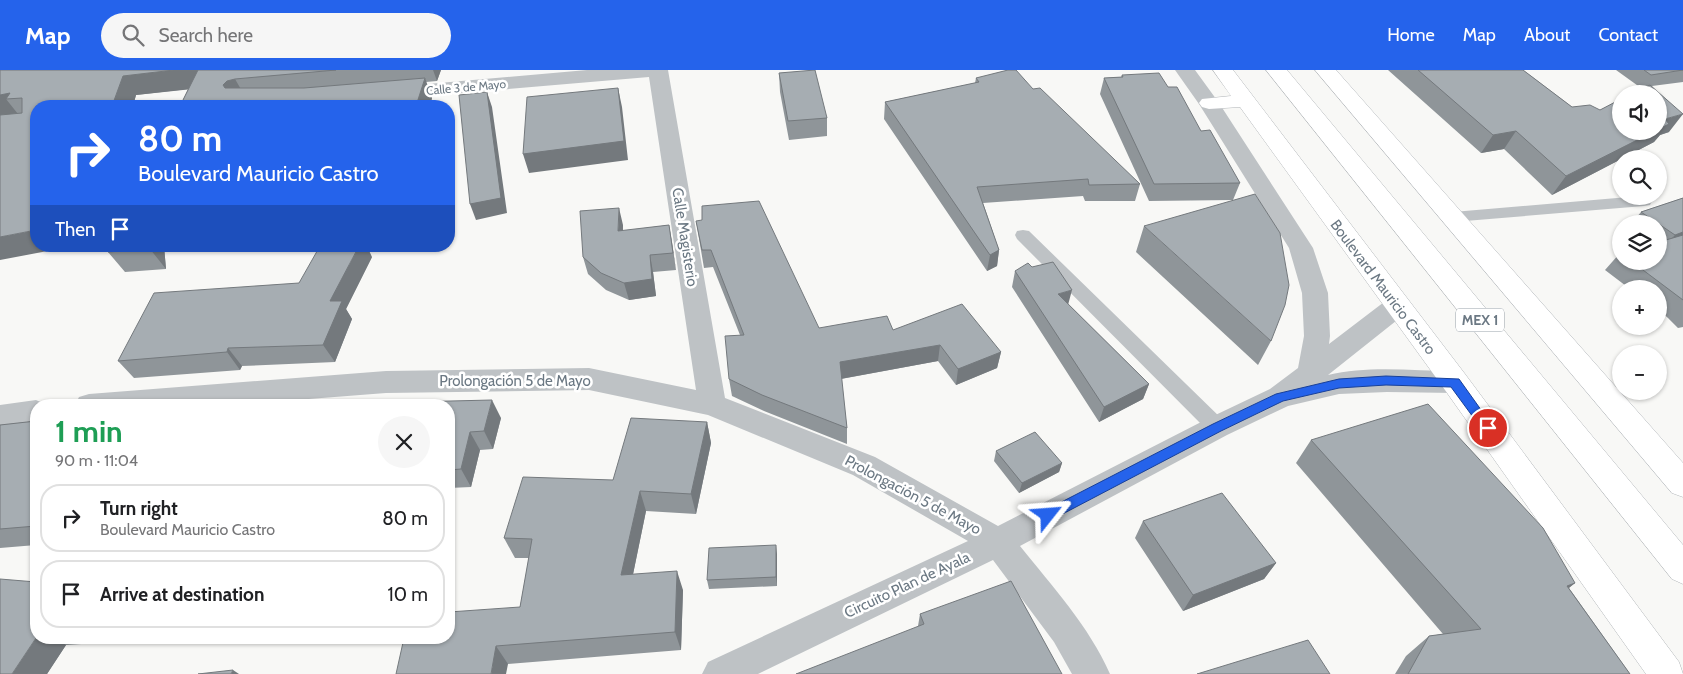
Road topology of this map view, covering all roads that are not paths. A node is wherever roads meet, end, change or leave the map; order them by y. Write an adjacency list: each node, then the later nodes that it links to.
1 (657, 70): 6 (street, Calle 3 de Mayo); 17 (street, Calle Magisterio)
2 (1185, 70): 8 (street)
3 (1223, 70): 7 (main road, Boulevard Mauricio Castro)
4 (1276, 70): 23 (main road, MEX 1)
5 (1325, 70): 10 (main road)
6 (373, 95)
7 (1245, 101): 8 (main road); 12 (main road, Boulevard Mauricio Castro)
8 (1208, 103): 13 (street)
9 (1612, 204): 10 (lane)
10 (1453, 217): 21 (main road)
11 (1023, 235): 20 (lane)
12 (1397, 306): 13 (street, Circuito Plan de Ayala); 14 (main road, Boulevard Mauricio Castro)
13 (1310, 375): 15 (street, Circuito Plan de Ayala)
14 (1455, 382): 15 (street, Circuito Plan de Ayala); 26 (main road, Boulevard Mauricio Castro)
15 (1280, 398): 20 (street, Circuito Plan de Ayala)
16 (166, 399): 17 (street, Prolongación 5 de Mayo)
17 (712, 405): 22 (street, Prolongación 5 de Mayo)
18 (30, 412): 19 (street)
19 (0, 416)
20 (1217, 428): 22 (street, Circuito Plan de Ayala)
21 (1683, 484)
22 (998, 542): 24 (street, Circuito Plan de Ayala); 25 (street)
23 (1683, 569)
24 (720, 674)
25 (1092, 674)
26 (1667, 674)

